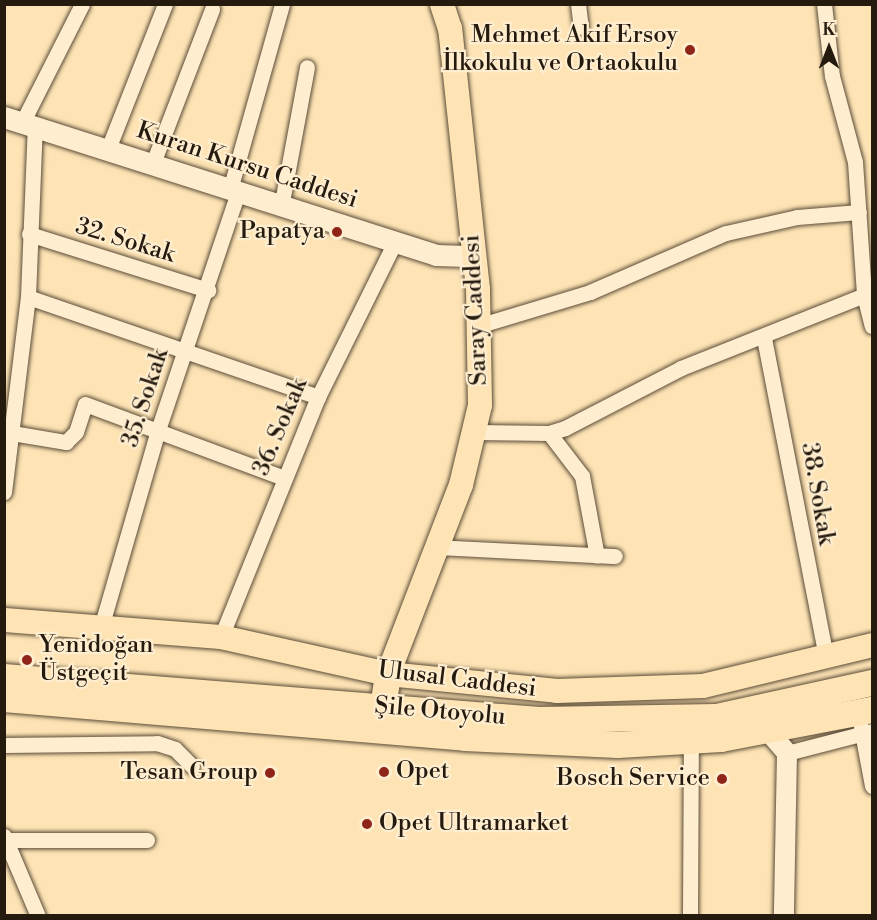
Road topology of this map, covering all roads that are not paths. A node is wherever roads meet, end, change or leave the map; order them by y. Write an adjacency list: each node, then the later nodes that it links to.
1 (82, 4): 10 (street)
2 (165, 4): 11 (street)
3 (282, 4): 13 (street, 35. Sokak)
4 (578, 4): 8 (street)
5 (824, 4): 15 (street)
6 (442, 5): 18 (main road, Saray Caddesi)
7 (212, 9): 12 (street)
8 (581, 27)
9 (307, 67): 14 (street)
10 (20, 122): 11 (main road, Kuran Kursu Caddesi); 16 (street)
11 (108, 149): 12 (main road, Kuran Kursu Caddesi)
12 (153, 163): 13 (main road, Kuran Kursu Caddesi)
13 (235, 188): 14 (main road, Kuran Kursu Caddesi); 19 (street, 35. Sokak)
14 (282, 202): 17 (main road, Kuran Kursu Caddesi)
15 (859, 212): 20 (street); 22 (street)
16 (29, 234): 19 (street, 32. Sokak); 21 (street)
17 (396, 240): 18 (main road, Kuran Kursu Caddesi); 26 (street, 36. Sokak)
18 (474, 256): 22 (main road, Saray Caddesi)
19 (208, 290): 25 (street, 35. Sokak)
20 (864, 295): 23 (street); 24 (street)
21 (28, 297): 25 (street); 29 (street)
22 (481, 325): 28 (main road, Saray Caddesi)
23 (873, 326)
24 (764, 338): 30 (street); 40 (street, 38. Sokak)
25 (186, 350): 26 (street); 27 (street, 35. Sokak)
26 (318, 397): 31 (street, 36. Sokak)
27 (158, 430): 29 (street); 31 (street); 37 (street, 35. Sokak)
28 (476, 432): 30 (street); 33 (main road, Saray Caddesi)
29 (12, 433): 32 (street)
30 (549, 434): 34 (street)
31 (284, 478): 38 (street, 36. Sokak)
32 (4, 492)
33 (436, 547): 34 (street); 41 (main road, Saray Caddesi)
34 (597, 556): 35 (street)
35 (615, 556)
36 (4, 620): 37 (main road, Ulusal Caddesi)
37 (102, 624): 38 (main road, Ulusal Caddesi)
38 (221, 637): 41 (main road, Ulusal Caddesi)
39 (873, 645): 40 (main road, Ulusal Caddesi)
40 (826, 658): 41 (main road, Ulusal Caddesi)
41 (388, 674): 45 (highway)
42 (4, 677): 45 (highway, Şile Otoyolu)
43 (873, 683): 45 (highway, Şile Otoyolu)
44 (4, 699): 48 (highway, Şile Otoyolu)
45 (383, 707)
46 (866, 722): 47 (highway, Şile Otoyolu); 50 (street); 52 (street)
47 (768, 731): 48 (highway, Şile Otoyolu); 50 (street)
48 (691, 742): 56 (street)
49 (4, 745): 51 (street)
50 (787, 753): 57 (street)
51 (192, 766)
52 (873, 786)
53 (5, 838): 54 (street); 55 (street)
54 (147, 840)
55 (38, 915)
56 (690, 915)
57 (784, 915)

